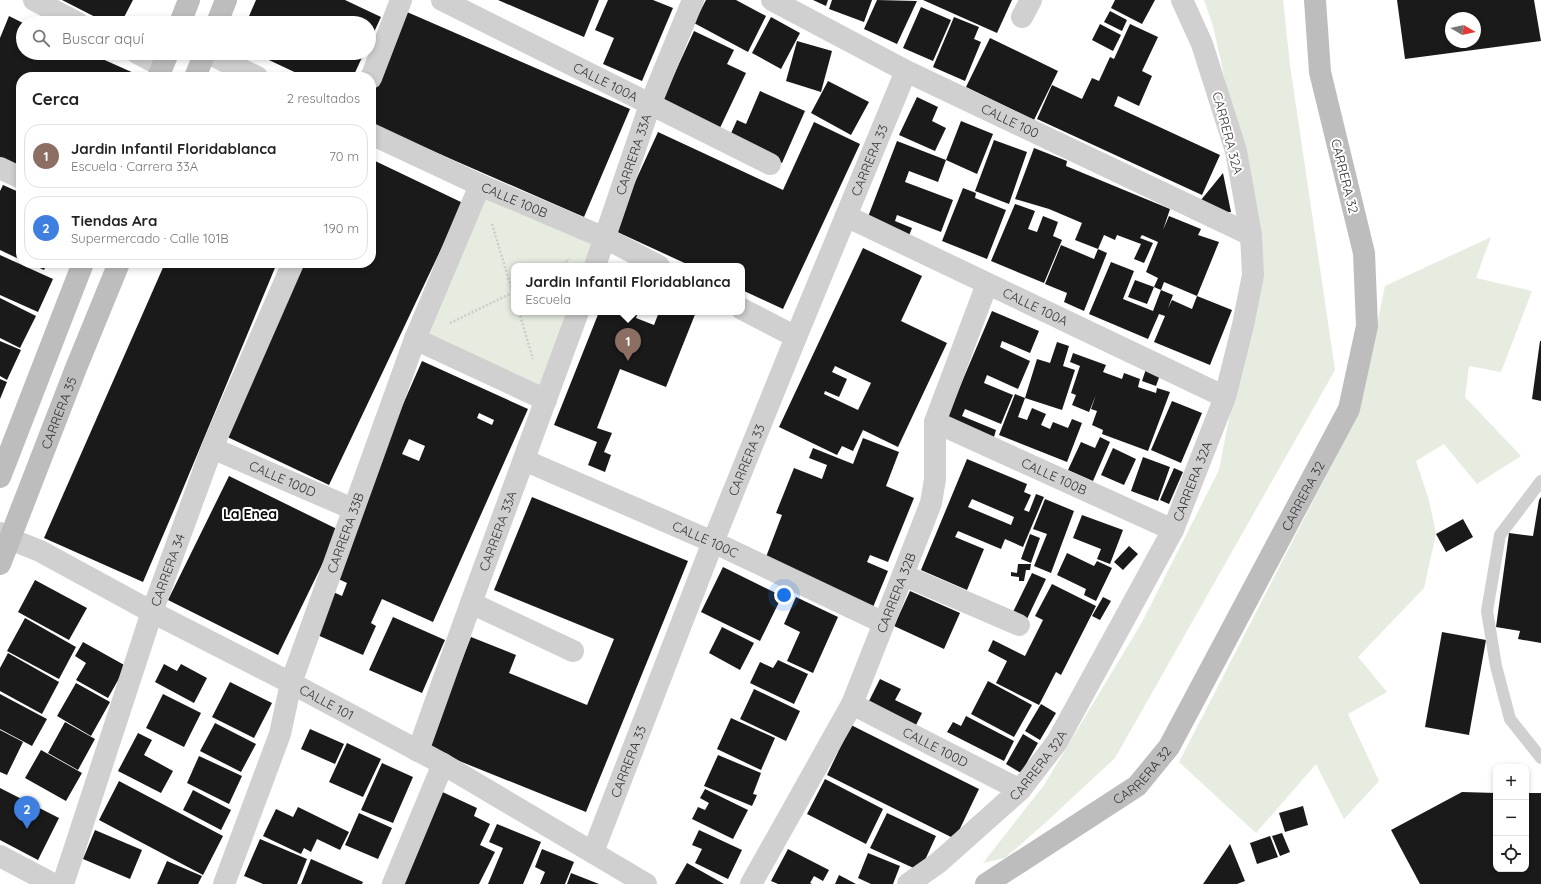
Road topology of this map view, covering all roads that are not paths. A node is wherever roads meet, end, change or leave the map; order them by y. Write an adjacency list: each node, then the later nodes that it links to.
1 (34, 0): 10 (street)
2 (189, 0): 11 (main road)
3 (226, 0): 12 (main road)
4 (401, 0): 20 (street)
5 (442, 0): 21 (street, CALLE 100A)
6 (693, 0): 21 (street, CARRERA 33A)
7 (772, 0): 17 (street, CALLE 100)
8 (1182, 0): 28 (street, CARRERA 32A)
9 (1315, 0): 73 (main road, CARRERA 32)
10 (65, 16)
11 (183, 16)
12 (220, 16)
13 (152, 60): 16 (street)
14 (202, 60): 18 (main road)
15 (222, 60): 19 (street)
16 (163, 65)
17 (906, 71): 27 (street, CARRERA 33); 28 (street, CALLE 100)
18 (197, 72)
19 (246, 72)
20 (373, 72)
21 (650, 105): 23 (street, CALLE 100A); 29 (street, CARRERA 33A)
22 (376, 136): 26 (street, CALLE 100B)
23 (770, 164)
24 (0, 168): 25 (street)
25 (16, 176)
26 (480, 185): 29 (street, CALLE 100B); 39 (street, CARRERA 33B)
27 (846, 216): 35 (street, CALLE 100A); 38 (street, CARRERA 33)
28 (1250, 235): 40 (street, CARRERA 32A)
29 (605, 238): 30 (street, CARRERA 33A); 31 (street, CALLE 100B)
30 (596, 263)
31 (653, 263)
32 (81, 268): 45 (main road)
33 (117, 268): 49 (main road, CARRERA 35)
34 (291, 268): 43 (street, CARRERA 34)
35 (987, 284): 40 (street, CALLE 100A); 42 (street, CARRERA 32B)
36 (745, 311): 38 (street)
37 (577, 315): 41 (street, CARRERA 33A)
38 (796, 337): 50 (street, CARRERA 33)
39 (415, 339): 41 (street); 47 (street, CARRERA 33B)
40 (1225, 397): 48 (street, CARRERA 32A)
41 (546, 400): 44 (street, CARRERA 33A)
42 (934, 422): 48 (street, CALLE 100B); 52 (street, CARRERA 32B)
43 (212, 448): 47 (street, CALLE 100D); 54 (street, CARRERA 34)
44 (524, 460): 50 (street, CALLE 100C); 53 (street, CARRERA 33A)
45 (0, 477)
46 (1541, 481): 61 (lane)
47 (353, 509): 58 (street, CARRERA 33B)
48 (1173, 530): 63 (street, CARRERA 32A)
49 (5, 536): 51 (main road, CARRERA 35); 54 (street, CALLE 101)
50 (713, 542): 55 (street, CALLE 100C); 64 (street, CARRERA 33)
51 (0, 564)
52 (903, 575): 55 (street, CARRERA 32B); 56 (street)
53 (471, 603): 57 (street); 60 (street, CARRERA 33A)
54 (152, 612): 58 (street, CALLE 101); 67 (street, CARRERA 34)
55 (884, 623): 59 (street, CARRERA 32B)
56 (1019, 625)
57 (573, 651)
58 (291, 683): 60 (street, CALLE 101); 68 (street, CARRERA 33B)
59 (852, 704): 63 (street, CALLE 100D); 71 (street, CARRERA 32B)
60 (418, 751): 62 (street, CALLE 101)
61 (1541, 758)
62 (443, 764): 64 (street, CALLE 101); 69 (street)
63 (1020, 790): 72 (street, CARRERA 32A)
64 (593, 852): 70 (street, CALLE 101)
65 (0, 856): 66 (street)
66 (53, 884)
67 (63, 884)
68 (224, 884)
69 (393, 884)
70 (646, 884)
71 (751, 884)
72 (908, 884)
73 (986, 884)

